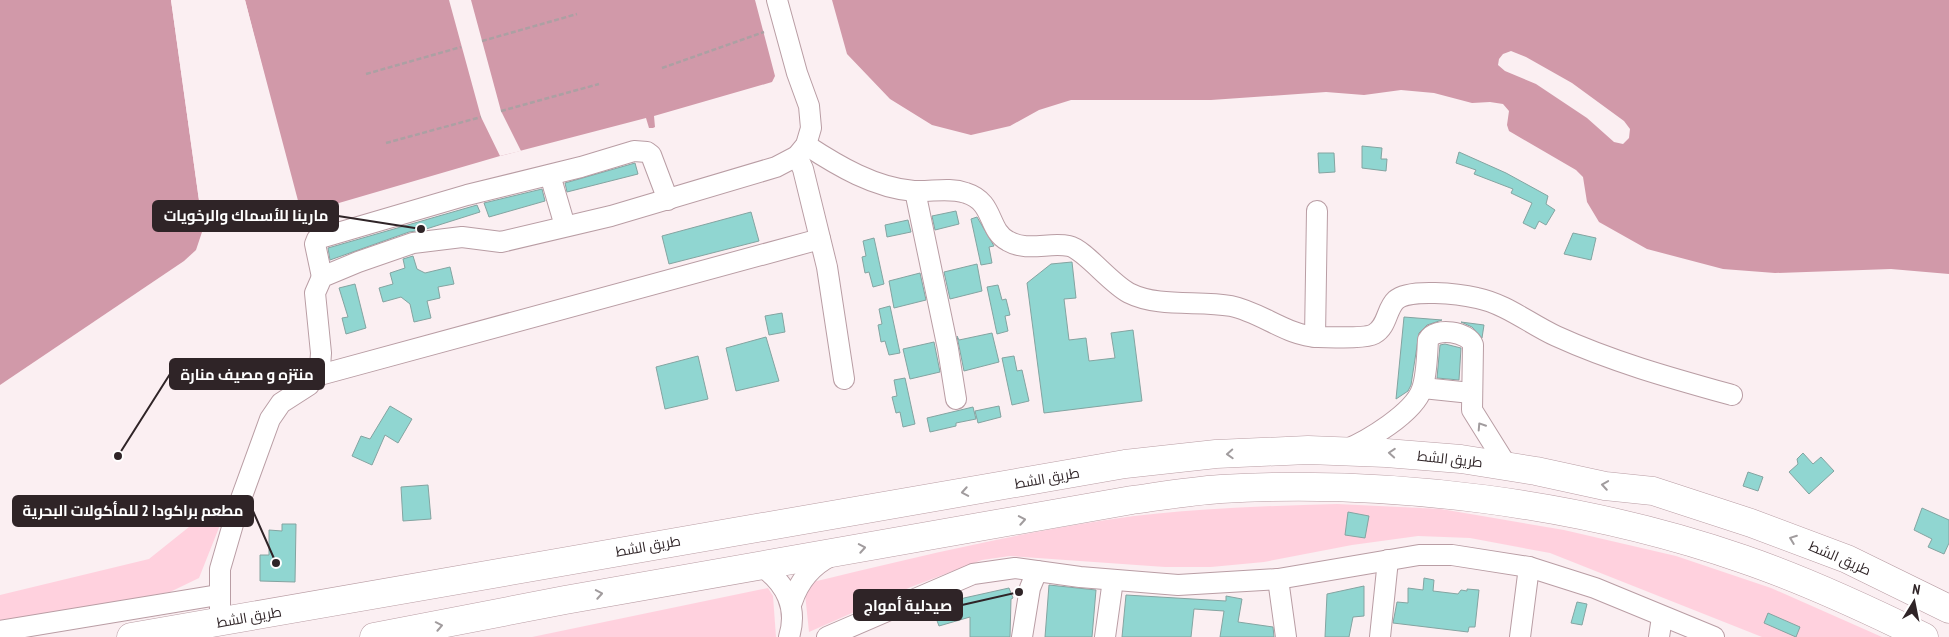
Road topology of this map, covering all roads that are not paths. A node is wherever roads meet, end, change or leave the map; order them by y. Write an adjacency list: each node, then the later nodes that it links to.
1 (777, 0): 2 (street)
2 (802, 151): 4 (street); 5 (street); 8 (street)
3 (550, 175): 5 (street); 7 (street); 9 (street)
4 (915, 191): 10 (street); 16 (street)
5 (668, 200): 7 (street)
6 (1317, 211): 10 (street)
7 (565, 226): 9 (street)
8 (820, 239): 11 (street); 12 (street)
9 (322, 278): 11 (street)
10 (1315, 337): 15 (street)
11 (316, 376): 26 (street)
12 (844, 379)
13 (1423, 388): 14 (street); 14 (street); 17 (street)
14 (1471, 393): 18 (street, one-way to 14)
15 (1732, 394)
16 (956, 399)
17 (1342, 451): 18 (highway, طريق الشط, one-way to 17); 30 (highway, طريق الشط, one-way to 30)
18 (1508, 466): 27 (highway, طريق الشط, one-way to 18)
19 (836, 553): 21 (highway); 29 (street); 43 (highway, one-way to 43)
20 (1388, 560): 22 (street); 24 (street); 39 (street)
21 (761, 566): 29 (street); 33 (highway, one-way to 21)
22 (1529, 567): 28 (street); 40 (street)
23 (1037, 571): 25 (street); 35 (street); 36 (street)
24 (1278, 579): 25 (street); 38 (street)
25 (1113, 580): 37 (street)
26 (218, 595): 30 (street); 31 (street)
27 (1949, 609)
28 (1662, 617): 41 (street); 42 (street)
29 (792, 620): 34 (street)
30 (220, 622): 32 (highway, طريق الشط)
31 (0, 631)
32 (131, 637)
33 (374, 637)
34 (806, 637)
35 (827, 637)
36 (1022, 637)
37 (1106, 637)
38 (1286, 637)
39 (1380, 637)
40 (1520, 637)
41 (1659, 637)
42 (1714, 637)
43 (1924, 637)

